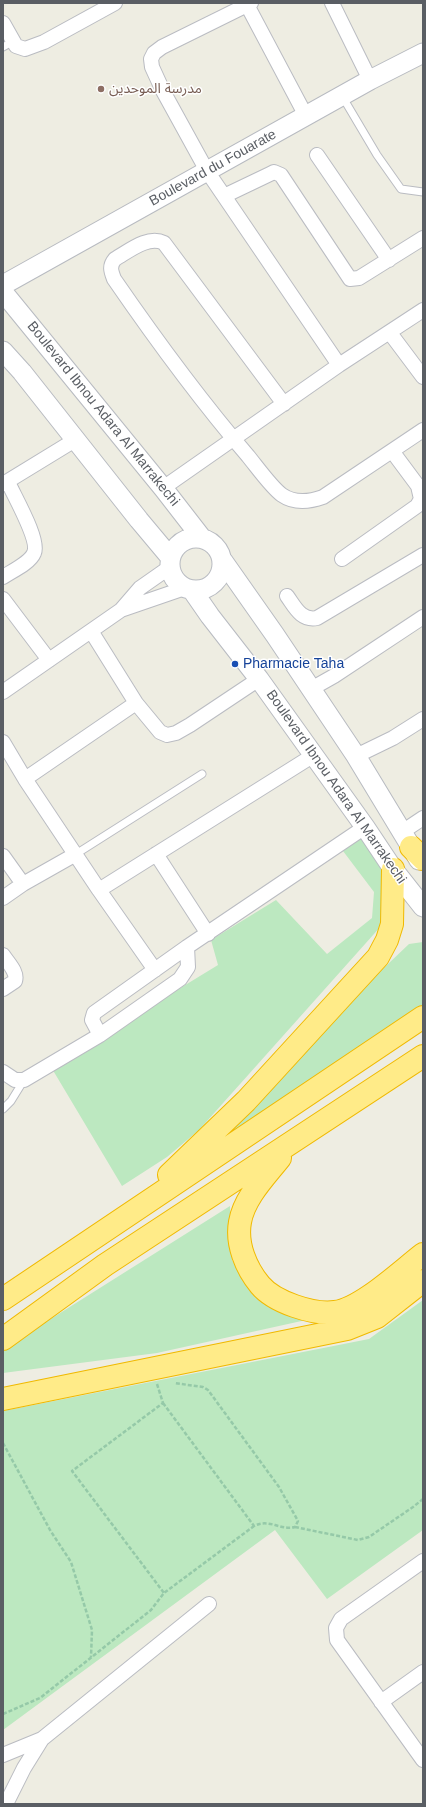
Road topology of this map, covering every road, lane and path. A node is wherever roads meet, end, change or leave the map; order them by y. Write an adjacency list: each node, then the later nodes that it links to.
1 (115, 3): 5 (street)
2 (333, 3): 7 (street)
3 (248, 4): 9 (street); 11 (street)
4 (3, 23): 5 (street)
5 (8, 44)
6 (423, 53): 7 (main road, Boulevard du Fouarate)
7 (370, 80): 8 (main road, Boulevard du Fouarate)
8 (342, 96): 9 (main road, Boulevard du Fouarate); 12 (lane)
9 (306, 116): 11 (main road, Boulevard du Fouarate)
10 (317, 156): 15 (street)
11 (207, 171): 13 (street); 16 (main road, Boulevard du Fouarate)
12 (423, 192)
13 (224, 196): 15 (street); 21 (street)
14 (423, 238): 15 (street)
15 (389, 260)
16 (3, 285)
17 (3, 292): 29 (main road, Boulevard Ibnou Adara Al Marrakechi)
18 (423, 310): 19 (street)
19 (390, 333): 21 (street); 22 (street)
20 (3, 351): 26 (main road)
21 (339, 365): 23 (street)
22 (423, 377)
23 (284, 404): 25 (street); 25 (street)
24 (423, 430): 27 (street)
25 (233, 439): 27 (street); 29 (street)
26 (75, 440): 28 (street); 34 (main road)
27 (392, 451): 32 (street)
28 (5, 483): 35 (street)
29 (163, 488): 30 (main road, Boulevard Ibnou Adara Al Marrakechi)
30 (201, 537): 33 (main road); 34 (main road)
31 (423, 555): 37 (street)
32 (342, 559)
33 (223, 561): 36 (main road); 44 (main road, Boulevard Ibnou Adara Al Marrakechi)
34 (170, 562): 36 (main road); 39 (street)
35 (3, 577)
36 (189, 589): 39 (street); 43 (main road, Boulevard Ibnou Adara Al Marrakechi)
37 (287, 596)
38 (3, 599): 42 (street)
39 (121, 610): 41 (street)
40 (423, 617): 44 (street)
41 (91, 631): 42 (street); 46 (street)
42 (49, 660): 45 (street)
43 (259, 679): 46 (street); 49 (main road, Boulevard Ibnou Adara Al Marrakechi)
44 (310, 689): 50 (main road, Boulevard Ibnou Adara Al Marrakechi)
45 (3, 692)
46 (136, 703): 53 (street)
47 (423, 719): 50 (street)
48 (3, 742): 51 (street)
49 (314, 755): 55 (main road, Boulevard Ibnou Adara Al Marrakechi); 58 (street)
50 (356, 756): 56 (main road, Boulevard Ibnou Adara Al Marrakechi)
51 (8, 763): 53 (street)
52 (202, 774): 57 (lane)
53 (25, 779): 57 (street)
54 (423, 818): 56 (street)
55 (365, 827): 61 (main road, Boulevard Ibnou Adara Al Marrakechi); 66 (street)
56 (412, 846): 60 (main road, Boulevard Ibnou Adara Al Marrakechi)
57 (76, 854): 62 (street); 63 (street)
58 (156, 854): 63 (street); 66 (street)
59 (3, 856): 62 (street)
60 (423, 866)
61 (393, 869): 65 (main road, Boulevard Ibnou Adara Al Marrakechi); 78 (highway)
62 (23, 884): 64 (street)
63 (99, 890): 69 (street)
64 (3, 898)
65 (423, 907)
66 (208, 934): 67 (street)
67 (187, 947): 69 (street); 72 (street)
68 (3, 955): 70 (street)
69 (155, 970): 72 (street)
70 (3, 989)
71 (423, 1017): 78 (highway)
72 (100, 1035): 75 (street)
73 (423, 1056): 77 (highway)
74 (3, 1072): 75 (street)
75 (24, 1080): 76 (lane)
76 (3, 1109)
77 (291, 1144): 79 (highway); 82 (highway)
78 (94, 1238): 81 (highway)
79 (423, 1254)
80 (423, 1281): 87 (highway)
81 (3, 1300)
82 (3, 1339)
83 (162, 1382): 85 (path)
84 (167, 1382): 92 (path)
85 (156, 1383): 86 (path); 88 (path)
86 (151, 1384)
87 (3, 1399)
88 (163, 1403): 91 (path); 94 (path)
89 (3, 1443): 96 (path)
90 (423, 1499): 92 (path)
91 (254, 1526): 92 (path); 94 (path)
92 (295, 1527)
93 (423, 1561): 98 (street)
94 (164, 1593): 96 (path)
95 (209, 1604): 100 (street)
96 (91, 1658): 99 (path)
97 (423, 1672): 98 (street)
98 (381, 1702): 102 (street)
99 (3, 1714)
100 (42, 1739): 101 (street); 103 (street)
101 (3, 1755)
102 (423, 1760)
103 (6, 1804)

